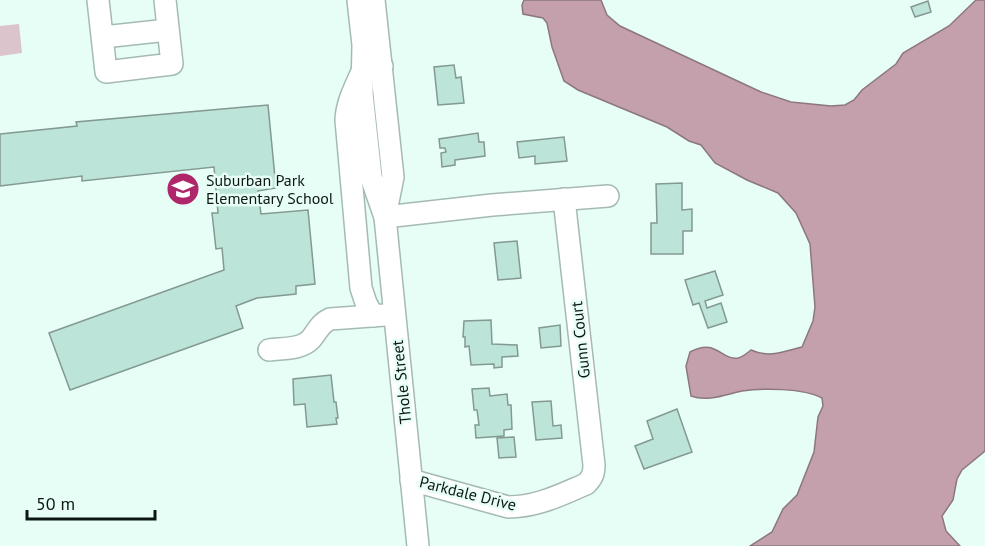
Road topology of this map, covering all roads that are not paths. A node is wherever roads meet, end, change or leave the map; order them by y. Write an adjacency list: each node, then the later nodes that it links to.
1 (98, 0): 6 (street)
2 (165, 0): 5 (street)
3 (358, 0): 7 (street, Thole Street)
4 (374, 0): 7 (street, Thole Street)
5 (168, 30): 6 (street); 6 (street)
6 (102, 37)
7 (373, 68): 10 (street, Thole Street); 12 (street)
8 (608, 196): 9 (street)
9 (564, 199): 10 (street); 15 (street, Gunn Court)
10 (385, 217): 11 (street, Thole Street)
11 (394, 314): 12 (street); 14 (street, Thole Street)
12 (373, 315): 13 (street)
13 (269, 350)
14 (411, 480): 15 (street, Parkdale Drive); 16 (street, Thole Street)
15 (591, 480)
16 (418, 546)

